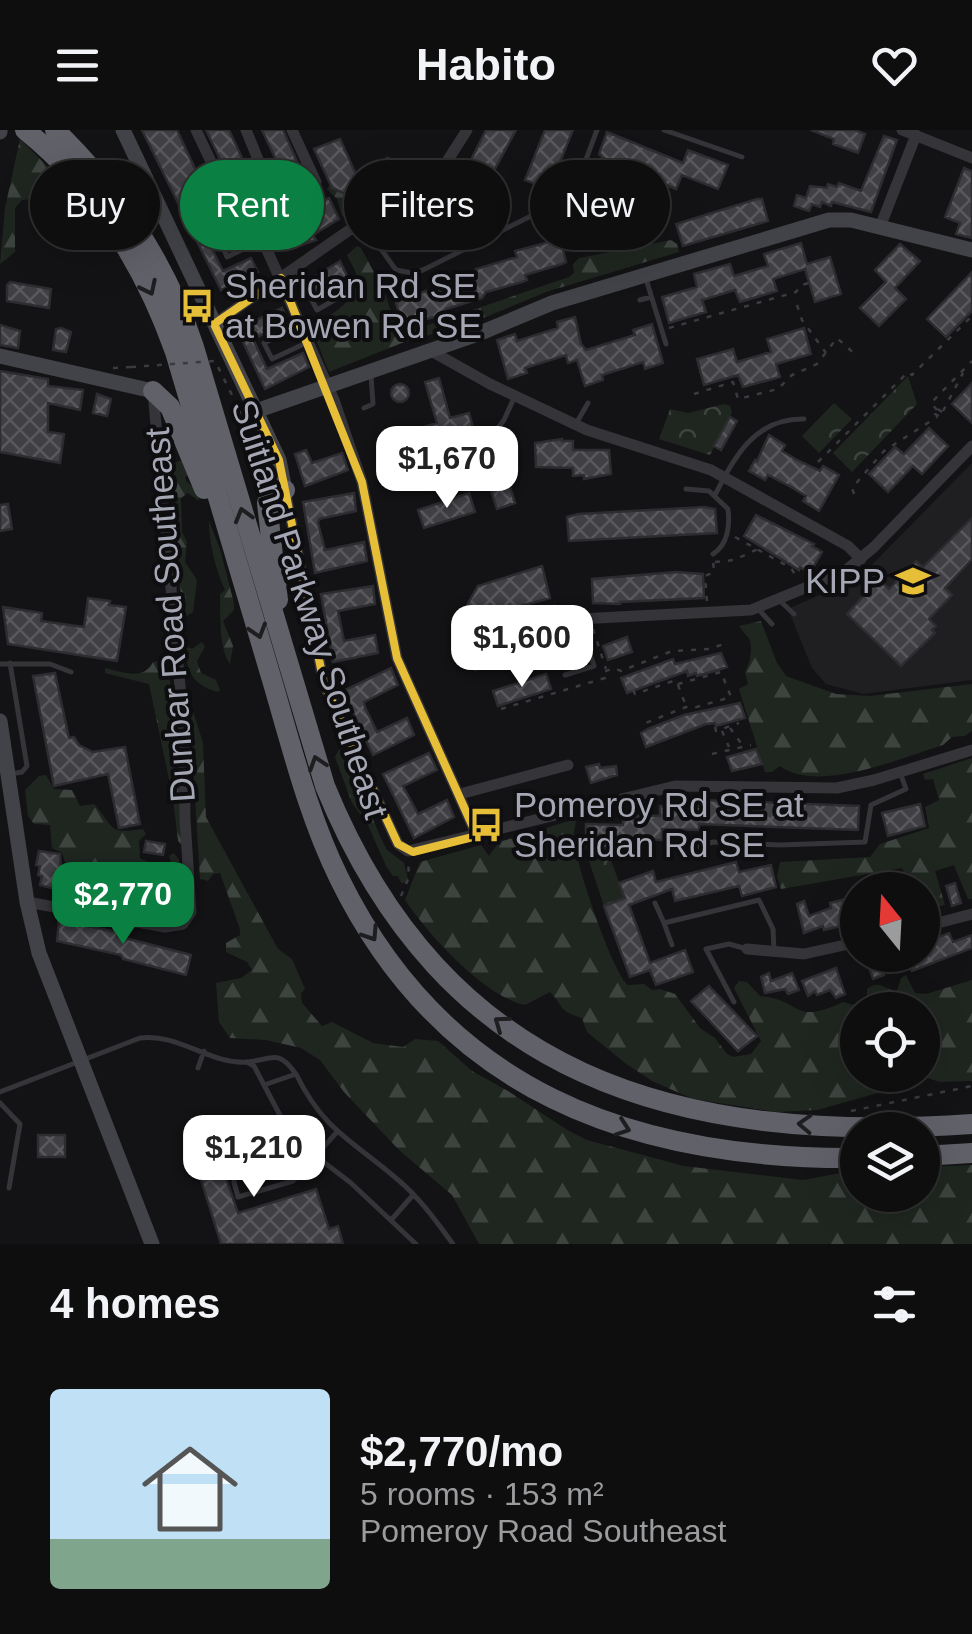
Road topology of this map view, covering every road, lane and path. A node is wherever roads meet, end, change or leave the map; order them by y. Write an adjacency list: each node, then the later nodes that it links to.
1 (25, 130): 70 (highway, Suitland Parkway Southeast, one-way to 70)
2 (55, 130): 84 (highway, Suitland Parkway Southeast, one-way to 2)
3 (123, 130): 35 (main road)
4 (196, 130): 14 (street)
5 (246, 130): 15 (street)
6 (292, 130): 16 (street)
7 (467, 130): 17 (street)
8 (597, 130): 18 (lane)
9 (664, 130): 12 (lane)
10 (902, 130): 11 (street)
11 (916, 135): 13 (street); 19 (street)
12 (742, 157)
13 (972, 158)
14 (210, 160)
15 (258, 160)
16 (306, 160)
17 (449, 160)
18 (510, 226)
19 (880, 227): 25 (main road); 27 (main road)
20 (344, 235): 26 (street)
21 (244, 249): 21 (lane)
22 (267, 250): 28 (street)
23 (382, 250): 24 (lane)
24 (463, 250)
25 (972, 250)
26 (296, 268): 28 (street); 31 (lane)
27 (645, 276): 30 (lane); 40 (main road)
28 (281, 278): 35 (street); 36 (street)
29 (808, 283): 37 (path)
30 (651, 297): 32 (lane); 37 (lane)
31 (336, 299)
32 (640, 300)
33 (797, 305): 41 (path)
34 (972, 316): 59 (path)
35 (214, 324): 54 (main road)
36 (302, 325): 38 (street); 38 (lane)
37 (661, 330): 39 (lane)
38 (309, 342): 47 (street)
39 (666, 344)
40 (431, 350): 46 (main road); 50 (street)
41 (826, 353): 43 (path); 49 (path)
42 (0, 356): 48 (main road)
43 (858, 357)
44 (972, 363): 53 (path); 53 (path)
45 (130, 367): 54 (path, bridge)
46 (370, 372): 47 (main road); 52 (lane)
47 (328, 386): 54 (main road); 104 (street)
48 (153, 390): 70 (highway); 109 (street, Dunbar Road Southeast)
49 (694, 394)
50 (514, 395): 56 (street); 57 (lane)
51 (588, 403): 56 (lane)
52 (364, 408)
53 (940, 411): 63 (path)
54 (249, 416): 62 (main road)
55 (804, 420): 60 (lane)
56 (576, 424): 60 (street)
57 (491, 437)
58 (972, 446): 68 (street)
59 (818, 462)
60 (724, 477): 64 (lane); 68 (street)
61 (686, 489): 64 (lane)
62 (285, 490): 84 (highway); 105 (street)
63 (854, 494)
64 (716, 495): 67 (lane)
65 (736, 524): 66 (path)
66 (758, 549): 69 (path); 71 (path)
67 (713, 554): 69 (path)
68 (861, 558): 71 (street)
69 (713, 562): 74 (path)
70 (242, 578): 134 (highway, Suitland Parkway Southeast, one-way to 134)
71 (804, 590): 72 (street)
72 (779, 600): 73 (street); 75 (lane)
73 (758, 609): 74 (street); 77 (lane)
74 (707, 612): 76 (street)
75 (794, 614)
76 (579, 620): 76 (lane); 81 (path); 83 (lane)
77 (772, 624)
78 (724, 644): 81 (path)
79 (10, 663): 80 (lane); 82 (lane); 102 (lane)
80 (0, 664)
81 (606, 670): 88 (path)
82 (71, 672)
83 (565, 675)
84 (290, 676): 129 (highway, Suitland Parkway Southeast, one-way to 84)
85 (678, 684): 86 (path); 87 (path); 87 (path)
86 (633, 690)
87 (686, 707): 91 (path)
88 (501, 710)
89 (0, 722): 102 (main road)
90 (740, 723): 93 (path)
91 (643, 724)
92 (715, 727): 94 (path)
93 (728, 727): 94 (path); 97 (path)
94 (722, 729): 96 (path)
95 (752, 746): 97 (path)
96 (729, 748): 97 (path); 99 (path)
97 (744, 748)
98 (972, 750): 101 (street)
99 (712, 754)
100 (568, 765): 104 (street)
101 (900, 772): 105 (street); 106 (lane)
102 (8, 774): 103 (main road)
103 (5, 792): 109 (main road)
104 (460, 794): 105 (street)
105 (477, 836)
106 (688, 849)
107 (408, 857): 108 (path)
108 (401, 900)
109 (27, 902): 120 (main road)
110 (655, 903): 113 (lane)
111 (972, 914): 112 (street)
112 (940, 922)
113 (664, 923): 114 (lane); 117 (lane)
114 (672, 945)
115 (840, 946): 117 (street)
116 (747, 949): 117 (street); 118 (lane)
117 (774, 953)
118 (734, 1002)
119 (204, 1051): 120 (lane); 121 (lane); 122 (lane)
120 (81, 1061): 126 (lane); 139 (main road)
121 (247, 1062): 123 (lane); 124 (lane)
122 (198, 1068)
123 (296, 1074): 124 (lane); 130 (lane)
124 (264, 1084): 133 (lane)
125 (972, 1086): 128 (path)
126 (0, 1092)
127 (0, 1102): 136 (lane)
128 (846, 1112)
129 (972, 1124)
130 (337, 1132): 133 (lane); 137 (lane)
131 (972, 1154): 132 (highway)
132 (940, 1155)
133 (316, 1157): 135 (lane); 138 (lane)
134 (840, 1157)
135 (234, 1182)
136 (9, 1188)
137 (413, 1196): 138 (lane); 141 (lane)
138 (392, 1219): 140 (lane)
139 (152, 1244)
140 (416, 1244)
141 (453, 1244)

